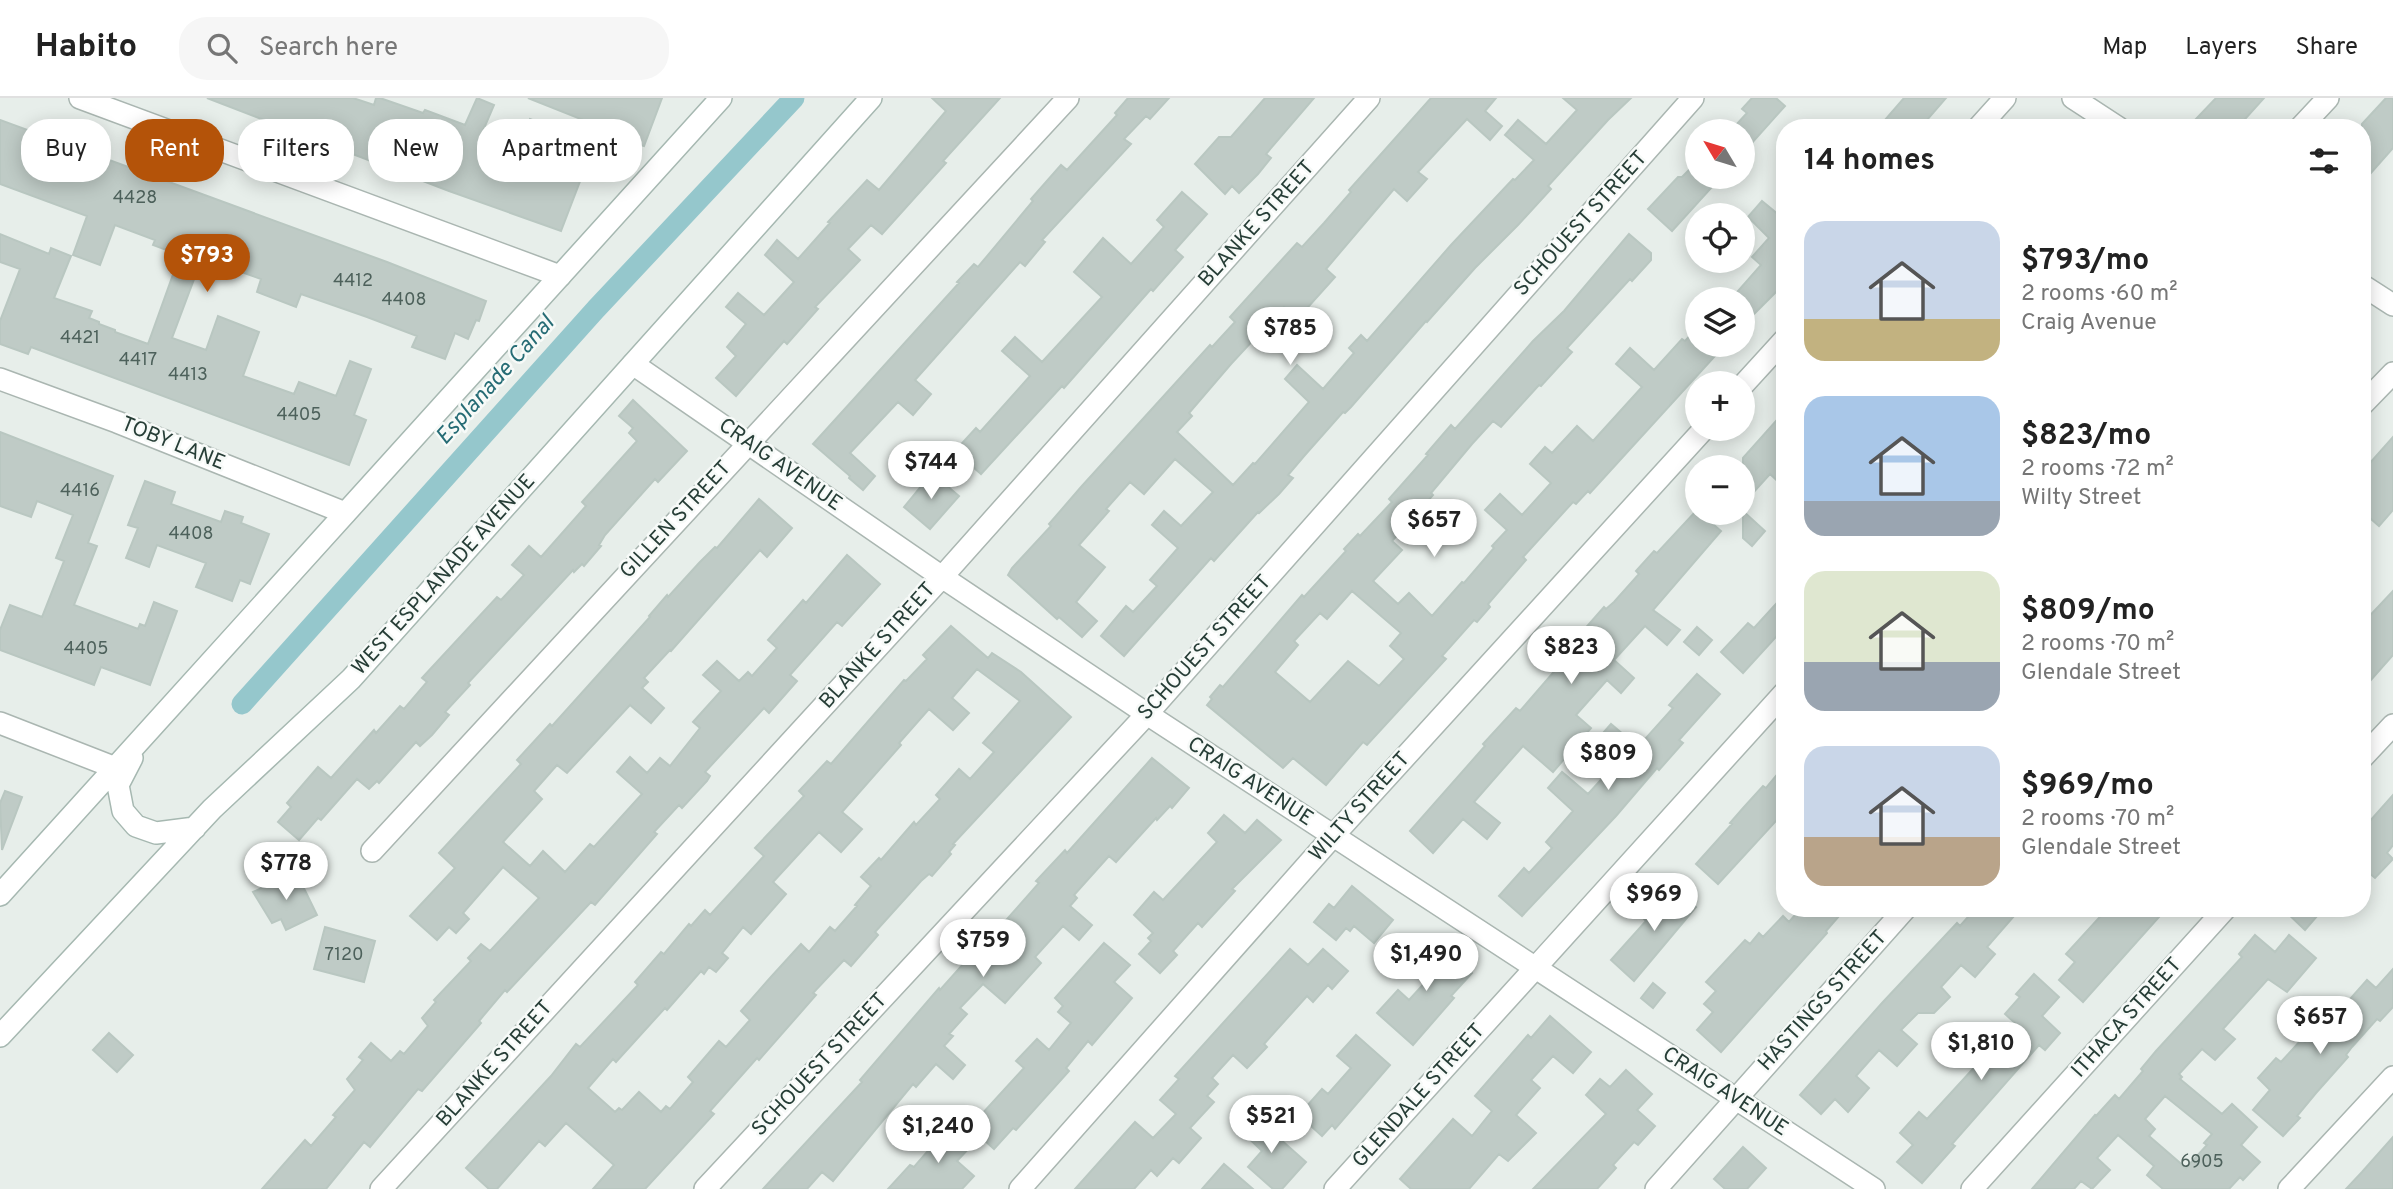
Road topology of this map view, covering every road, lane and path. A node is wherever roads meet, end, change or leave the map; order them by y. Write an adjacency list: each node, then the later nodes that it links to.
1 (80, 98): 15 (street)
2 (721, 98): 15 (street)
3 (853, 98): 14 (street)
4 (871, 98): 14 (street, WEST ESPLANADE AVENUE)
5 (1068, 98): 25 (street, GILLEN STREET)
6 (1369, 98): 27 (street, BLANKE STREET)
7 (1693, 98): 29 (street, SCHOUEST STREET)
8 (2005, 98): 11 (street)
9 (2073, 98): 12 (street)
10 (2328, 98): 13 (street)
11 (1986, 119)
12 (2105, 119)
13 (2308, 119)
14 (831, 143): 19 (street, WEST ESPLANADE AVENUE)
15 (560, 276): 26 (street)
16 (2371, 291): 17 (street)
17 (2393, 305)
18 (1776, 349): 20 (street)
19 (633, 364): 25 (street, CRAIG AVENUE); 35 (street, WEST ESPLANADE AVENUE)
20 (1755, 372)
21 (2393, 373): 23 (street)
22 (0, 379): 26 (street, TOBY LANE)
23 (2371, 396)
24 (1692, 441): 36 (street, WILTY STREET)
25 (748, 442): 27 (street, CRAIG AVENUE); 37 (street, GILLEN STREET)
26 (345, 513): 32 (street)
27 (942, 577): 29 (street, CRAIG AVENUE); 45 (street, BLANKE STREET)
28 (1776, 702): 41 (street, GLENDALE STREET)
29 (1147, 714): 36 (street, CRAIG AVENUE); 46 (street, SCHOUEST STREET)
30 (0, 723): 34 (street)
31 (2393, 724): 33 (street)
32 (148, 728): 34 (street); 35 (street)
33 (2371, 748)
34 (114, 767): 38 (street)
35 (195, 828): 42 (street, WEST ESPLANADE AVENUE)
36 (1333, 836): 41 (street, CRAIG AVENUE); 47 (street, WILTY STREET)
37 (372, 851)
38 (0, 895)
39 (1898, 917): 44 (street, HASTINGS STREET)
40 (2218, 917): 51 (street, ITHACA STREET)
41 (1535, 968): 44 (street, CRAIG AVENUE); 48 (street, GLENDALE STREET)
42 (0, 1036)
43 (2393, 1077): 52 (street)
44 (1736, 1099): 49 (street, HASTINGS STREET); 50 (street, CRAIG AVENUE)
45 (381, 1189)
46 (705, 1189)
47 (1020, 1189)
48 (1335, 1189)
49 (1656, 1189)
50 (1874, 1189)
51 (1972, 1189)
52 (2289, 1189)

